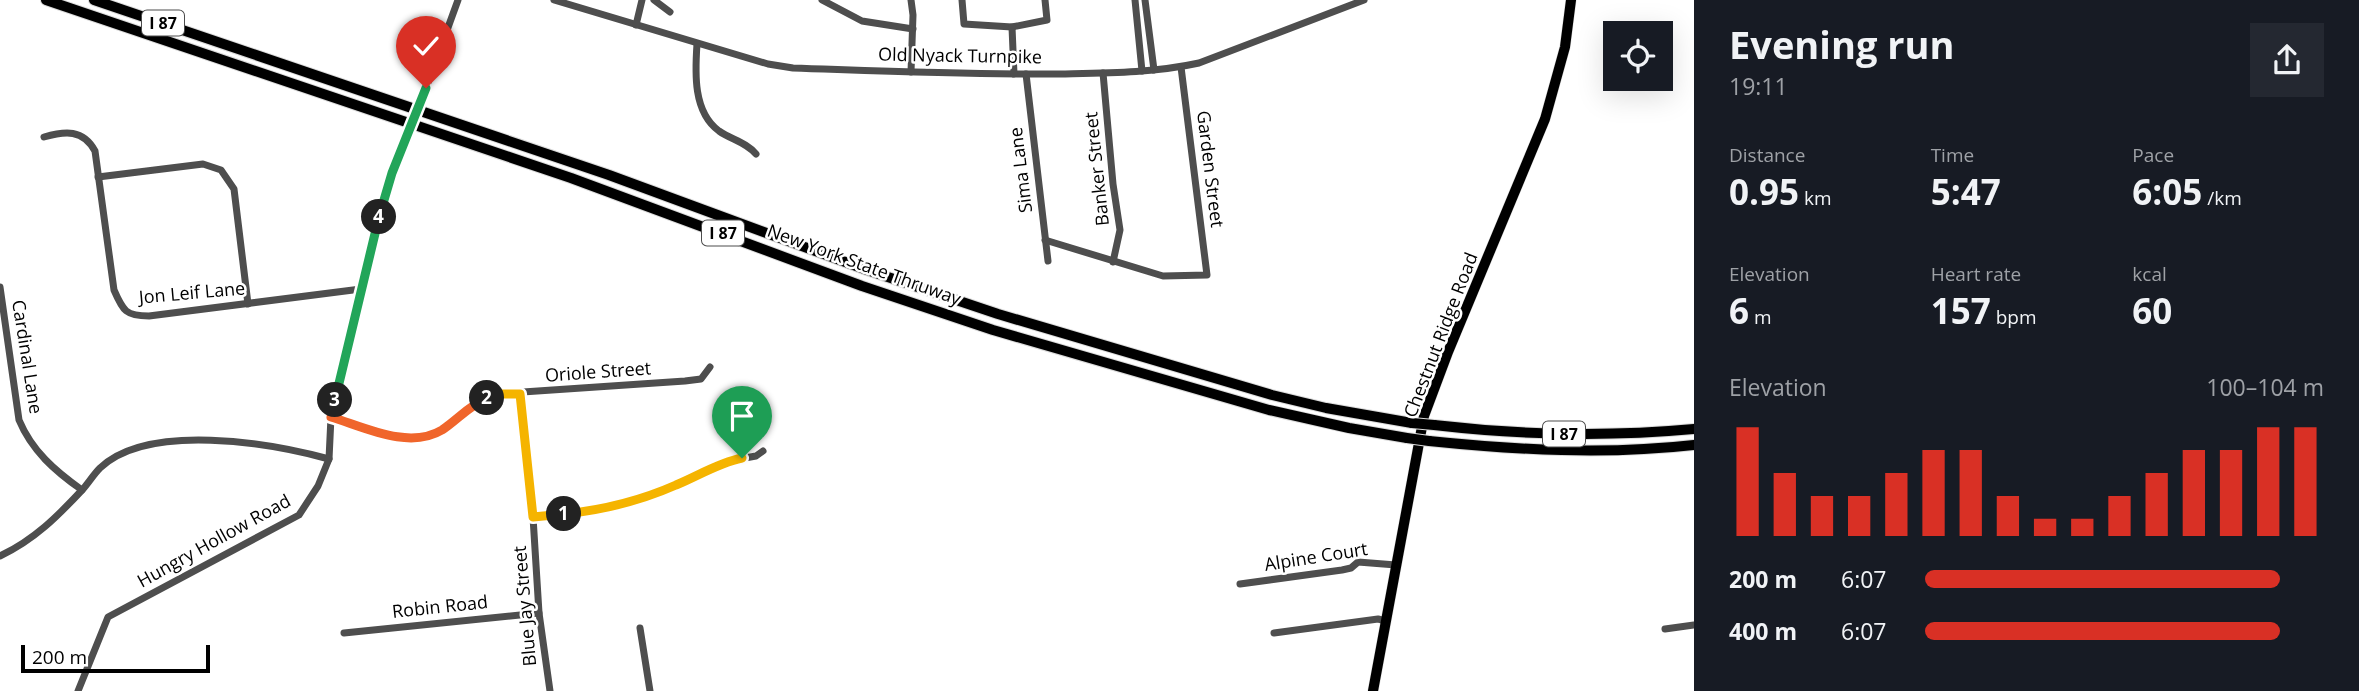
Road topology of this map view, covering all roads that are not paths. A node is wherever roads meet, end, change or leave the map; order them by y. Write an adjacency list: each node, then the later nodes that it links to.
1 (46, 0): 42 (highway, New York State Thruway / I 87, bridge)
2 (94, 0): 41 (highway, New York State Thruway / I 87, bridge)
3 (458, 0): 34 (street, Hungry Hollow Road, bridge)
4 (554, 0): 16 (street, Old Nyack Turnpike)
5 (642, 0): 16 (street)
6 (654, 0): 15 (street)
7 (822, 0): 18 (street)
8 (911, 0): 18 (street)
9 (962, 0): 17 (street)
10 (1045, 0): 17 (street)
11 (1135, 0): 22 (street)
12 (1144, 0): 21 (street)
13 (1364, 0): 20 (street, Old Nyack Turnpike)
14 (1571, 0): 48 (main road, Chestnut Ridge Road)
15 (670, 12)
16 (636, 25): 19 (street, Old Nyack Turnpike)
17 (1012, 27): 25 (street)
18 (913, 29): 23 (street)
19 (697, 44): 23 (street, Old Nyack Turnpike); 28 (street)
20 (1181, 67): 21 (street, Old Nyack Turnpike); 32 (street, Garden Street)
21 (1154, 70): 22 (street, Old Nyack Turnpike)
22 (1142, 71): 24 (street, Old Nyack Turnpike)
23 (911, 72): 25 (street, Old Nyack Turnpike)
24 (1103, 73): 26 (street, Old Nyack Turnpike); 32 (street, Banker Street)
25 (1014, 74): 26 (street, Old Nyack Turnpike)
26 (1026, 74): 30 (street, Sima Lane)
27 (44, 137): 29 (street, Jon Leif Lane)
28 (756, 154)
29 (98, 177): 35 (street, Jon Leif Lane); 35 (street)
30 (1045, 240): 31 (street, Sima Lane); 32 (street)
31 (1048, 261)
32 (1113, 261)
33 (0, 287): 36 (street, Cardinal Lane)
34 (360, 289): 35 (street, Jon Leif Lane); 40 (street, Hungry Hollow Road)
35 (248, 304)
36 (9, 349): 37 (street); 45 (street, Cardinal Lane)
37 (0, 350)
38 (710, 367): 39 (street, Oriole Street)
39 (520, 394): 40 (street, Oriole Street); 46 (street, Blue Jay Street)
40 (331, 417): 44 (street, Hungry Hollow Road)
41 (1694, 429)
42 (1694, 447)
43 (763, 452): 46 (street)
44 (329, 459): 45 (street); 57 (street, Hungry Hollow Road)
45 (82, 490): 47 (street)
46 (533, 517): 50 (street, Blue Jay Street)
47 (0, 556)
48 (1396, 565): 49 (street, Alpine Court); 51 (main road, Chestnut Ridge Road)
49 (1240, 584)
50 (539, 613): 55 (street, Robin Road); 58 (street, Blue Jay Street)
51 (1386, 621): 56 (street); 60 (main road, Chestnut Ridge Road)
52 (1694, 625): 54 (street)
53 (640, 628): 59 (street)
54 (1665, 629)
55 (344, 633)
56 (1274, 633)
57 (78, 691)
58 (550, 691)
59 (650, 691)
60 (1373, 691)

